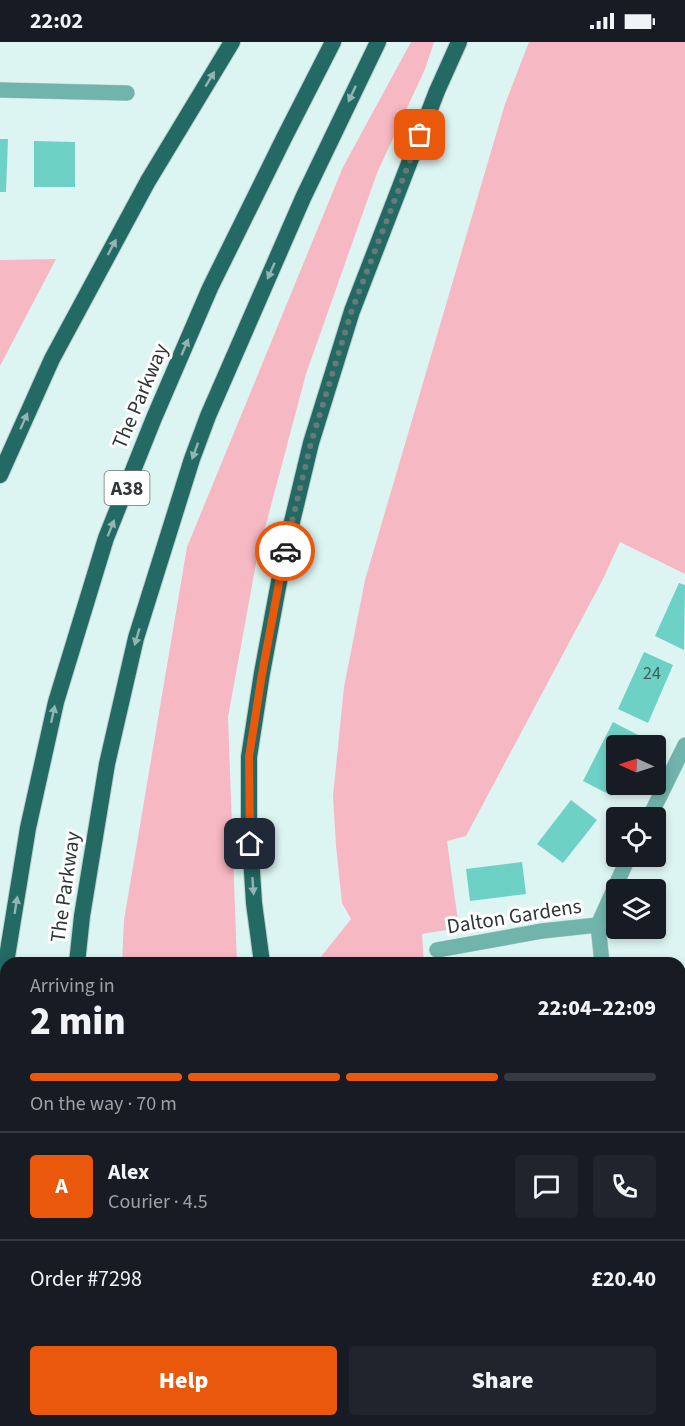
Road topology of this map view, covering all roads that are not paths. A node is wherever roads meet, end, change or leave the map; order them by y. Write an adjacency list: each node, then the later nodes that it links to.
1 (232, 42): 7 (highway, one-way to 1)
2 (333, 42): 13 (highway, The Parkway / A38, one-way to 2)
3 (378, 42): 14 (highway, The Parkway / A38, one-way to 14)
4 (459, 42): 15 (highway, one-way to 15)
5 (0, 90): 6 (street)
6 (127, 93)
7 (0, 475)
8 (685, 745): 9 (street)
9 (654, 807)
10 (624, 867): 11 (street)
11 (598, 925): 12 (street, Dalton Gardens); 16 (street)
12 (437, 950)
13 (7, 957)
14 (78, 957)
15 (261, 957)
16 (601, 957)

